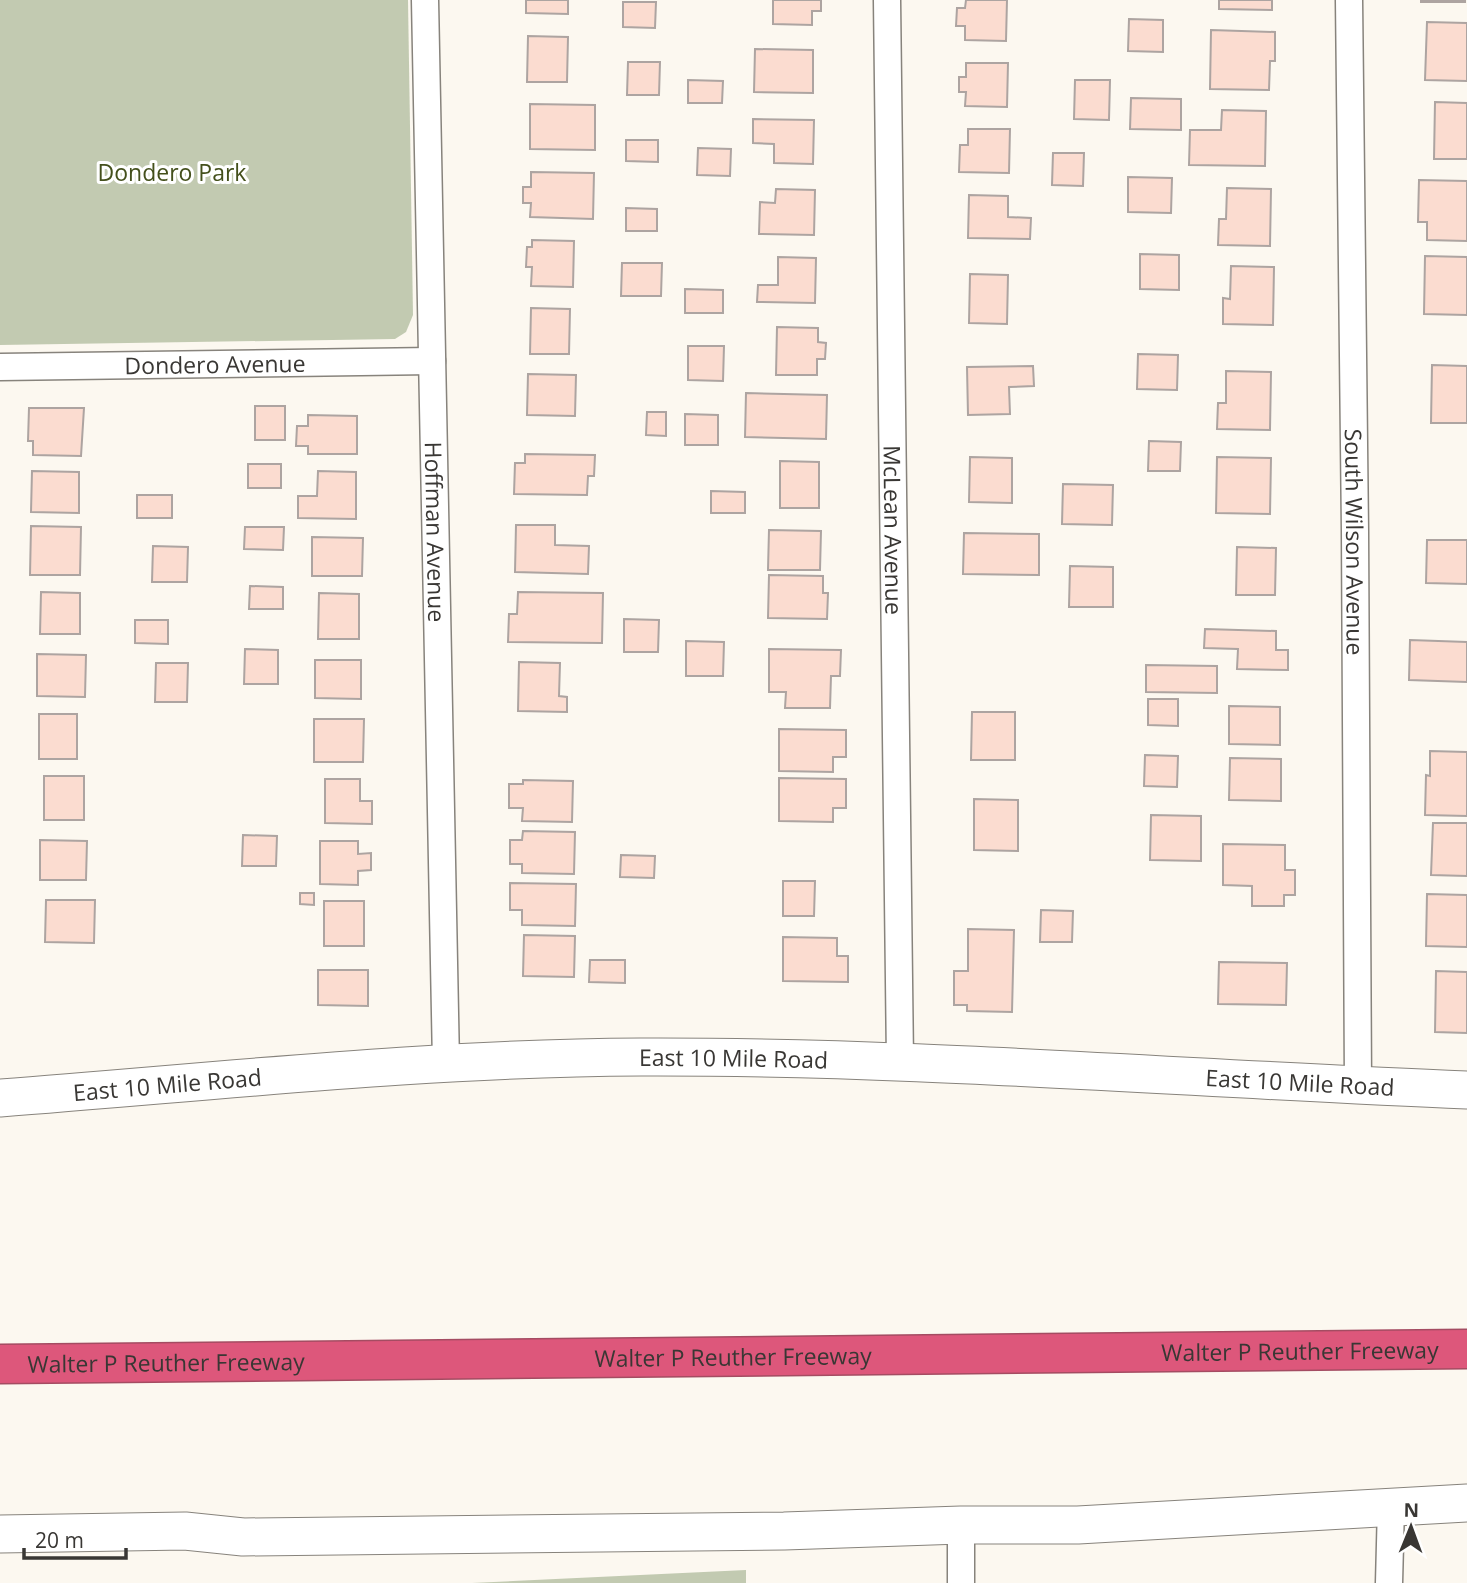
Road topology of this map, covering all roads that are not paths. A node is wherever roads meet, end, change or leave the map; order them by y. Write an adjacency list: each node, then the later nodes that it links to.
1 (425, 0): 4 (street, Hoffman Avenue)
2 (887, 0): 6 (street, McLean Avenue)
3 (1349, 0): 8 (street, South Wilson Avenue)
4 (432, 361): 5 (street, Dondero Avenue); 7 (street, Hoffman Avenue)
5 (0, 367)
6 (900, 1062): 7 (main road, East 10 Mile Road); 8 (main road, East 10 Mile Road)
7 (446, 1064): 10 (main road, East 10 Mile Road)
8 (1358, 1086): 9 (main road, East 10 Mile Road)
9 (1467, 1090)
10 (0, 1098)
11 (1467, 1349): 12 (highway, Walter P Reuther Freeway)
12 (0, 1364)
13 (1467, 1492): 15 (main road)
14 (1467, 1503): 15 (main road)
15 (1391, 1506): 16 (main road); 19 (street)
16 (961, 1525): 17 (main road); 18 (street)
17 (0, 1534)
18 (961, 1583)
19 (1389, 1583)

